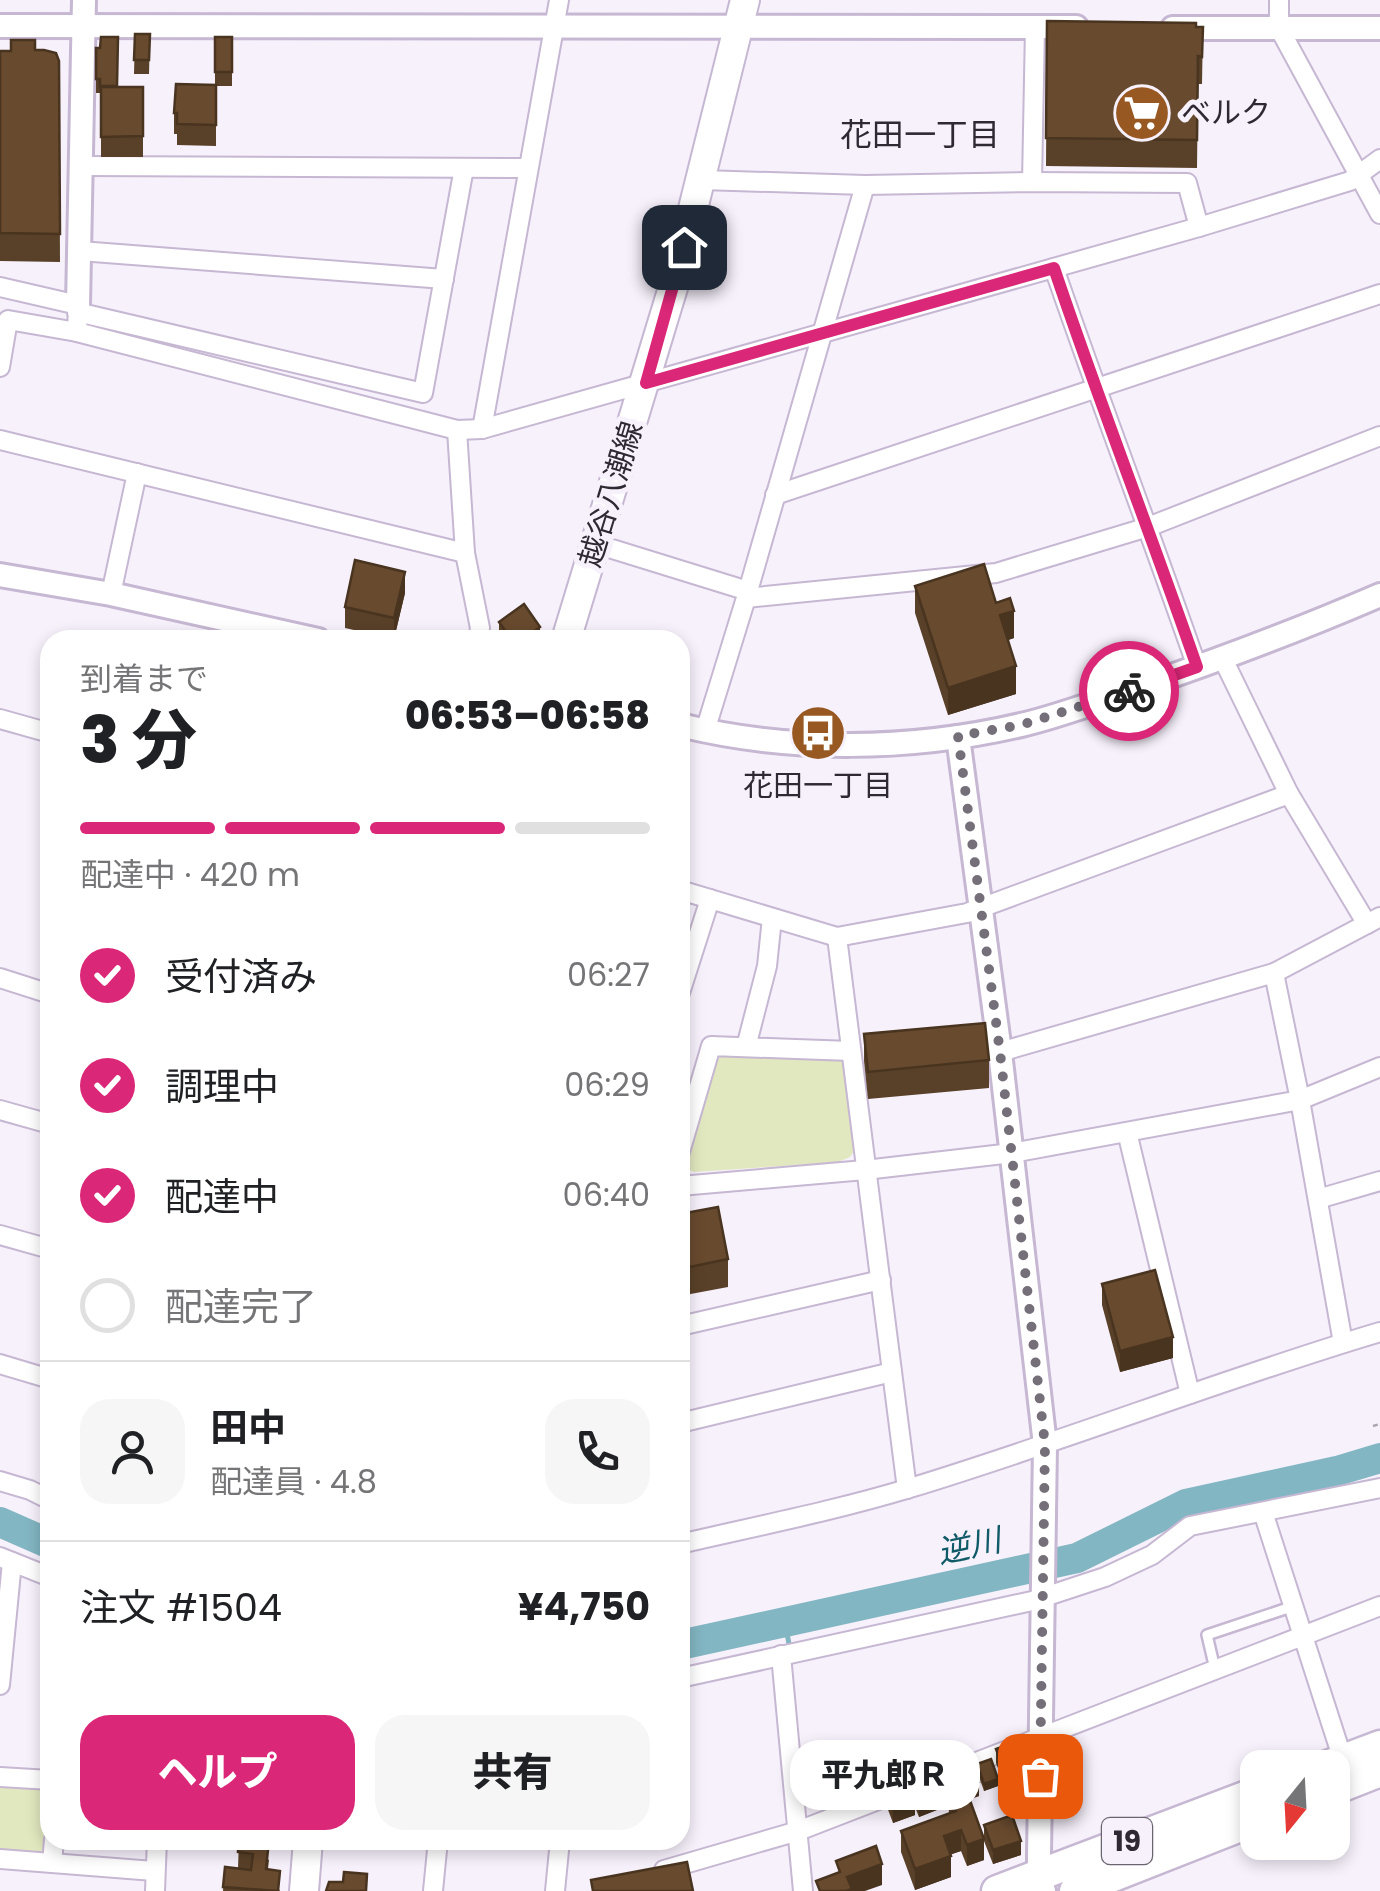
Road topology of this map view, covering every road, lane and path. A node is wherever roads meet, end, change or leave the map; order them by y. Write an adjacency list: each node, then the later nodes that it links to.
1 (84, 0): 5 (street)
2 (559, 0): 8 (street)
3 (1279, 0): 11 (street)
4 (742, 14): 7 (street); 8 (street); 18 (main road, 越谷八潮線)
5 (84, 25): 6 (street); 8 (street); 14 (street)
6 (0, 26)
7 (1035, 26): 9 (street); 19 (street)
8 (554, 27): 16 (street)
9 (1091, 27)
10 (1148, 28): 11 (street)
11 (1279, 28): 12 (street); 17 (street)
12 (1380, 28)
13 (1380, 160): 17 (street)
14 (82, 166): 15 (street); 23 (street)
15 (464, 168): 16 (street); 25 (street)
16 (528, 168): 34 (street)
17 (1359, 174): 21 (street); 22 (street)
18 (702, 180): 20 (street); 32 (main road, 越谷八潮線)
19 (1032, 182): 20 (street); 22 (street)
20 (866, 185): 30 (street)
21 (1380, 214)
22 (1198, 227): 24 (street)
23 (80, 251): 25 (street); 28 (street)
24 (1054, 268): 30 (street); 33 (street)
25 (444, 279): 28 (street)
26 (0, 286): 28 (street)
27 (1380, 294): 33 (street)
28 (78, 308): 29 (street)
29 (77, 332): 31 (street); 35 (street)
30 (821, 334): 32 (street); 39 (street)
31 (0, 368)
32 (646, 383): 34 (street); 41 (main road, 越谷八潮線)
33 (1095, 389): 39 (street); 40 (street)
34 (482, 429): 35 (street)
35 (457, 430): 42 (street)
36 (1380, 436): 40 (street)
37 (0, 440): 38 (street)
38 (137, 473): 42 (street); 44 (street)
39 (776, 495): 45 (street)
40 (1148, 526): 45 (street); 51 (street)
41 (596, 544): 45 (street); 49 (main road, 越谷八潮線)
42 (464, 553): 48 (street)
43 (0, 575): 44 (street)
44 (111, 594): 47 (street)
45 (747, 594): 55 (street)
46 (1380, 595): 50 (street)
47 (236, 630)
48 (480, 630)
49 (569, 630)
50 (1222, 657): 51 (street); 57 (street)
51 (1197, 667): 56 (street)
52 (0, 719): 54 (street)
53 (690, 728): 55 (street)
54 (40, 730)
55 (705, 732): 56 (street)
56 (958, 736): 60 (street)
57 (1289, 794): 60 (street); 62 (street)
58 (690, 893): 59 (street)
59 (710, 899): 61 (street); 64 (street)
60 (982, 908): 63 (street); 70 (street)
61 (772, 918): 63 (street); 68 (street)
62 (1374, 920): 65 (street)
63 (838, 937): 69 (street)
64 (690, 962)
65 (1274, 972): 70 (street); 73 (street)
66 (0, 978): 67 (street)
67 (40, 991)
68 (746, 1047): 69 (street); 72 (street)
69 (851, 1051): 78 (street)
70 (1000, 1052): 77 (street)
71 (1380, 1067): 73 (street)
72 (690, 1098)
73 (1300, 1100): 76 (street); 81 (street)
74 (0, 1110): 75 (street)
75 (40, 1121)
76 (1127, 1132): 77 (street); 91 (street)
77 (1012, 1153): 78 (street); 95 (street)
78 (864, 1170): 80 (street); 84 (street)
79 (1380, 1181): 81 (street)
80 (690, 1185)
81 (1318, 1199): 87 (street)
82 (0, 1235): 83 (street)
83 (40, 1247)
84 (881, 1280): 85 (street); 89 (street)
85 (690, 1324)
86 (1380, 1332): 87 (street)
87 (1342, 1343): 91 (street)
88 (0, 1364): 90 (street)
89 (892, 1372): 92 (street); 98 (street)
90 (40, 1376)
91 (1190, 1394): 95 (street)
92 (690, 1422)
93 (1380, 1424): 94 (path)
94 (1372, 1426)
95 (1045, 1445): 98 (street); 104 (street)
96 (0, 1481): 99 (street)
97 (1380, 1488): 100 (street)
98 (906, 1489): 101 (street)
99 (40, 1495)
100 (1263, 1512): 104 (street); 105 (street)
101 (690, 1542)
102 (6, 1560): 103 (street); 111 (street)
103 (40, 1573)
104 (1044, 1590): 108 (street); 112 (street)
105 (1294, 1606): 107 (street); 109 (lane)
106 (1380, 1606): 107 (street)
107 (1303, 1636): 109 (street); 114 (street)
108 (781, 1655): 110 (street); 122 (street)
109 (1215, 1669): 112 (street)
110 (690, 1676)
111 (0, 1685)
112 (1040, 1736): 122 (street); 132 (street)
113 (1380, 1746): 115 (main road)
114 (1330, 1750)
115 (1350, 1757)
116 (1380, 1771): 119 (main road)
117 (0, 1777): 118 (street)
118 (40, 1779)
119 (1350, 1783)
120 (1240, 1800): 132 (main road, 19)
121 (1240, 1826): 139 (main road, 19)
122 (798, 1831): 131 (street); 137 (street)
123 (53, 1850): 129 (street)
124 (156, 1850): 130 (street)
125 (307, 1850): 134 (main road)
126 (437, 1850): 135 (street)
127 (559, 1850): 136 (street)
128 (0, 1860): 129 (street)
129 (52, 1864): 130 (street)
130 (154, 1871): 133 (street)
131 (648, 1874)
132 (1042, 1883): 138 (main road, 19)
133 (155, 1891)
134 (304, 1891)
135 (433, 1891)
136 (556, 1891)
137 (803, 1891)
138 (997, 1891)
139 (1076, 1891)

